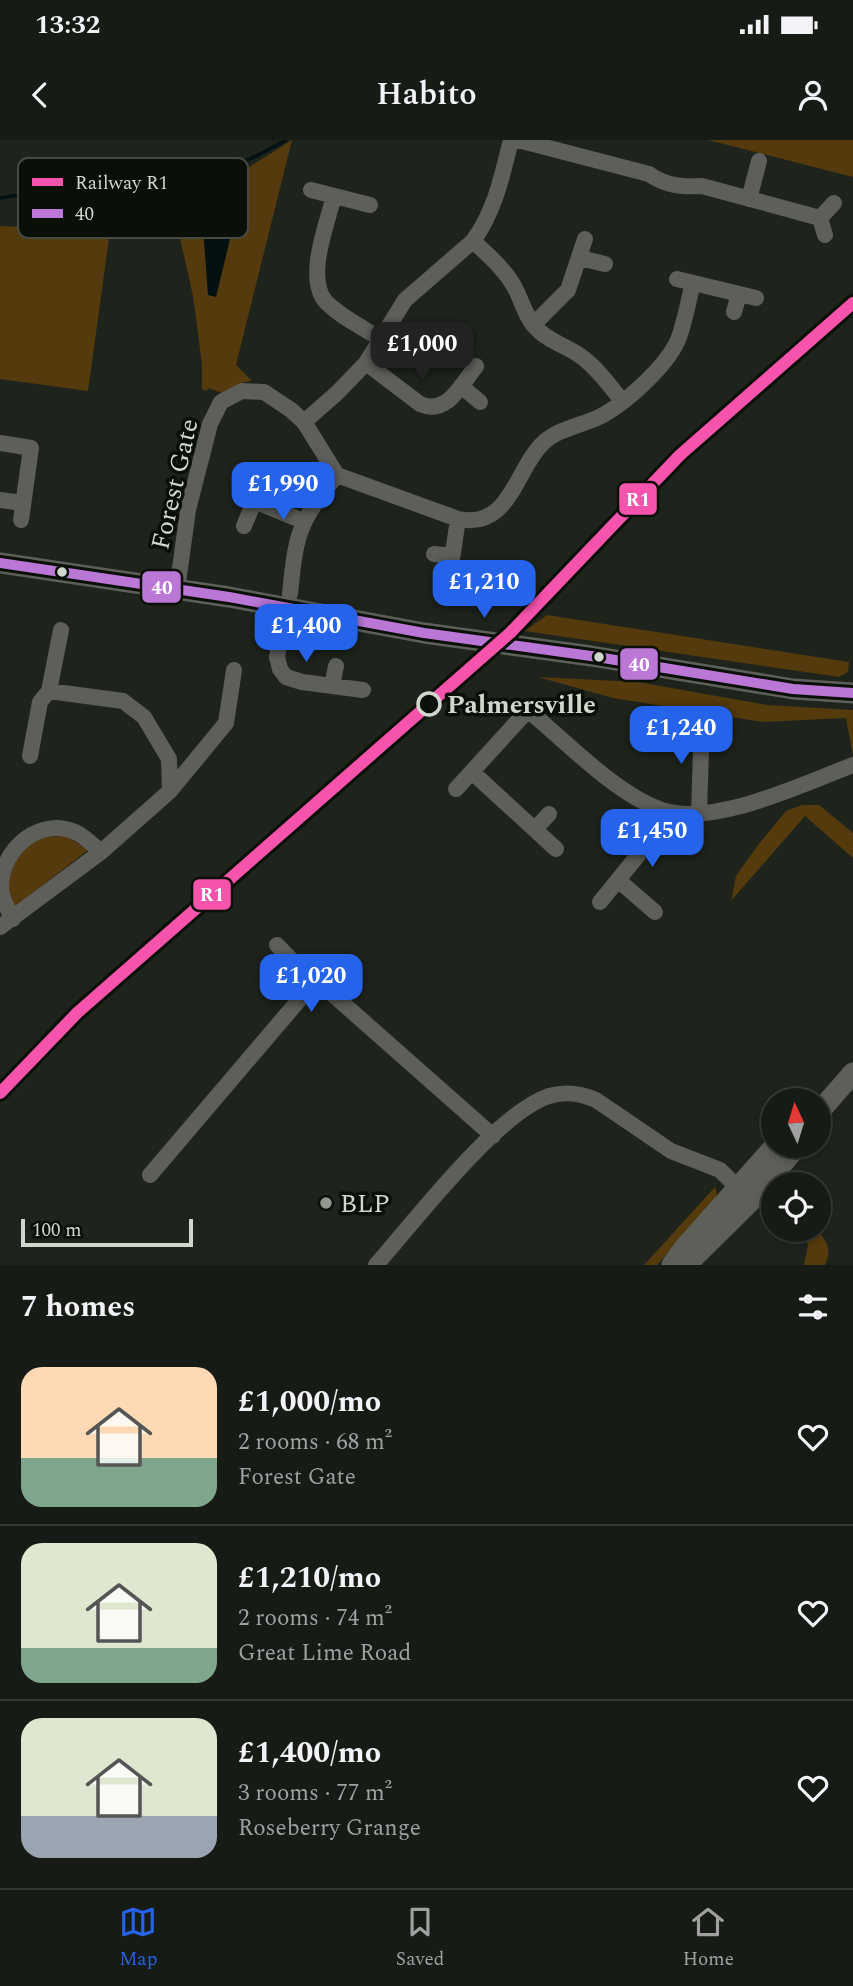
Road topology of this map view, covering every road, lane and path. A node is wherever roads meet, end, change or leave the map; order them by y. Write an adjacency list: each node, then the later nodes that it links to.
1 (510, 140): 12 (street)
2 (518, 140): 6 (street)
3 (760, 160): 6 (street)
4 (311, 190): 5 (street)
5 (334, 196): 8 (street); 19 (street)
6 (749, 199): 9 (street)
7 (834, 203): 9 (street)
8 (370, 205)
9 (820, 218): 10 (street)
10 (825, 236)
11 (585, 239): 13 (street)
12 (473, 241): 18 (street); 19 (street)
13 (580, 258): 14 (street); 18 (street)
14 (605, 264)
15 (738, 293): 16 (street); 17 (street); 23 (street)
16 (756, 298)
17 (734, 313)
18 (533, 325): 23 (street)
19 (381, 339): 20 (street)
20 (366, 363): 22 (street); 25 (street)
21 (476, 366): 22 (street)
22 (461, 387): 24 (street)
23 (622, 401): 29 (street)
24 (480, 402)
25 (304, 422): 27 (street, Forest Gate); 38 (street, Forest Gate)
26 (0, 443): 28 (street)
27 (337, 475): 29 (street); 30 (street)
28 (0, 500)
29 (458, 519): 33 (street)
30 (303, 521): 31 (street); 35 (street)
31 (244, 526)
32 (434, 554): 33 (street)
33 (452, 556): 37 (street)
34 (0, 563): 38 (main road)
35 (293, 568): 36 (street); 39 (street)
36 (310, 569)
37 (450, 573)
38 (177, 590): 39 (main road)
39 (288, 601): 43 (street); 46 (main road)
40 (61, 630): 45 (street)
41 (336, 666): 43 (street)
42 (234, 670): 54 (street)
43 (332, 686): 44 (street)
44 (363, 690)
45 (49, 691): 50 (street); 54 (street)
46 (853, 694)
47 (677, 716): 48 (street)
48 (702, 720): 49 (street); 56 (street)
49 (724, 724)
50 (30, 756)
51 (853, 765): 56 (street)
52 (472, 772): 53 (street); 55 (street); 58 (street)
53 (456, 789)
54 (170, 791): 60 (street)
55 (662, 810): 56 (street); 61 (street)
56 (699, 813)
57 (549, 814): 58 (street)
58 (535, 829): 59 (street)
59 (556, 849)
60 (101, 852): 64 (street); 64 (street)
61 (618, 880): 62 (street); 63 (street)
62 (600, 902)
63 (655, 912)
64 (6, 923)
65 (277, 945): 66 (street)
66 (318, 986): 69 (street); 73 (street)
67 (853, 1073): 68 (main road)
68 (831, 1096)
69 (493, 1136): 74 (street); 75 (street)
70 (768, 1158): 74 (main road)
71 (775, 1158): 74 (main road)
72 (785, 1158): 74 (main road)
73 (150, 1175)
74 (747, 1195): 76 (main road); 77 (main road)
75 (376, 1265)
76 (672, 1265)
77 (686, 1265)

